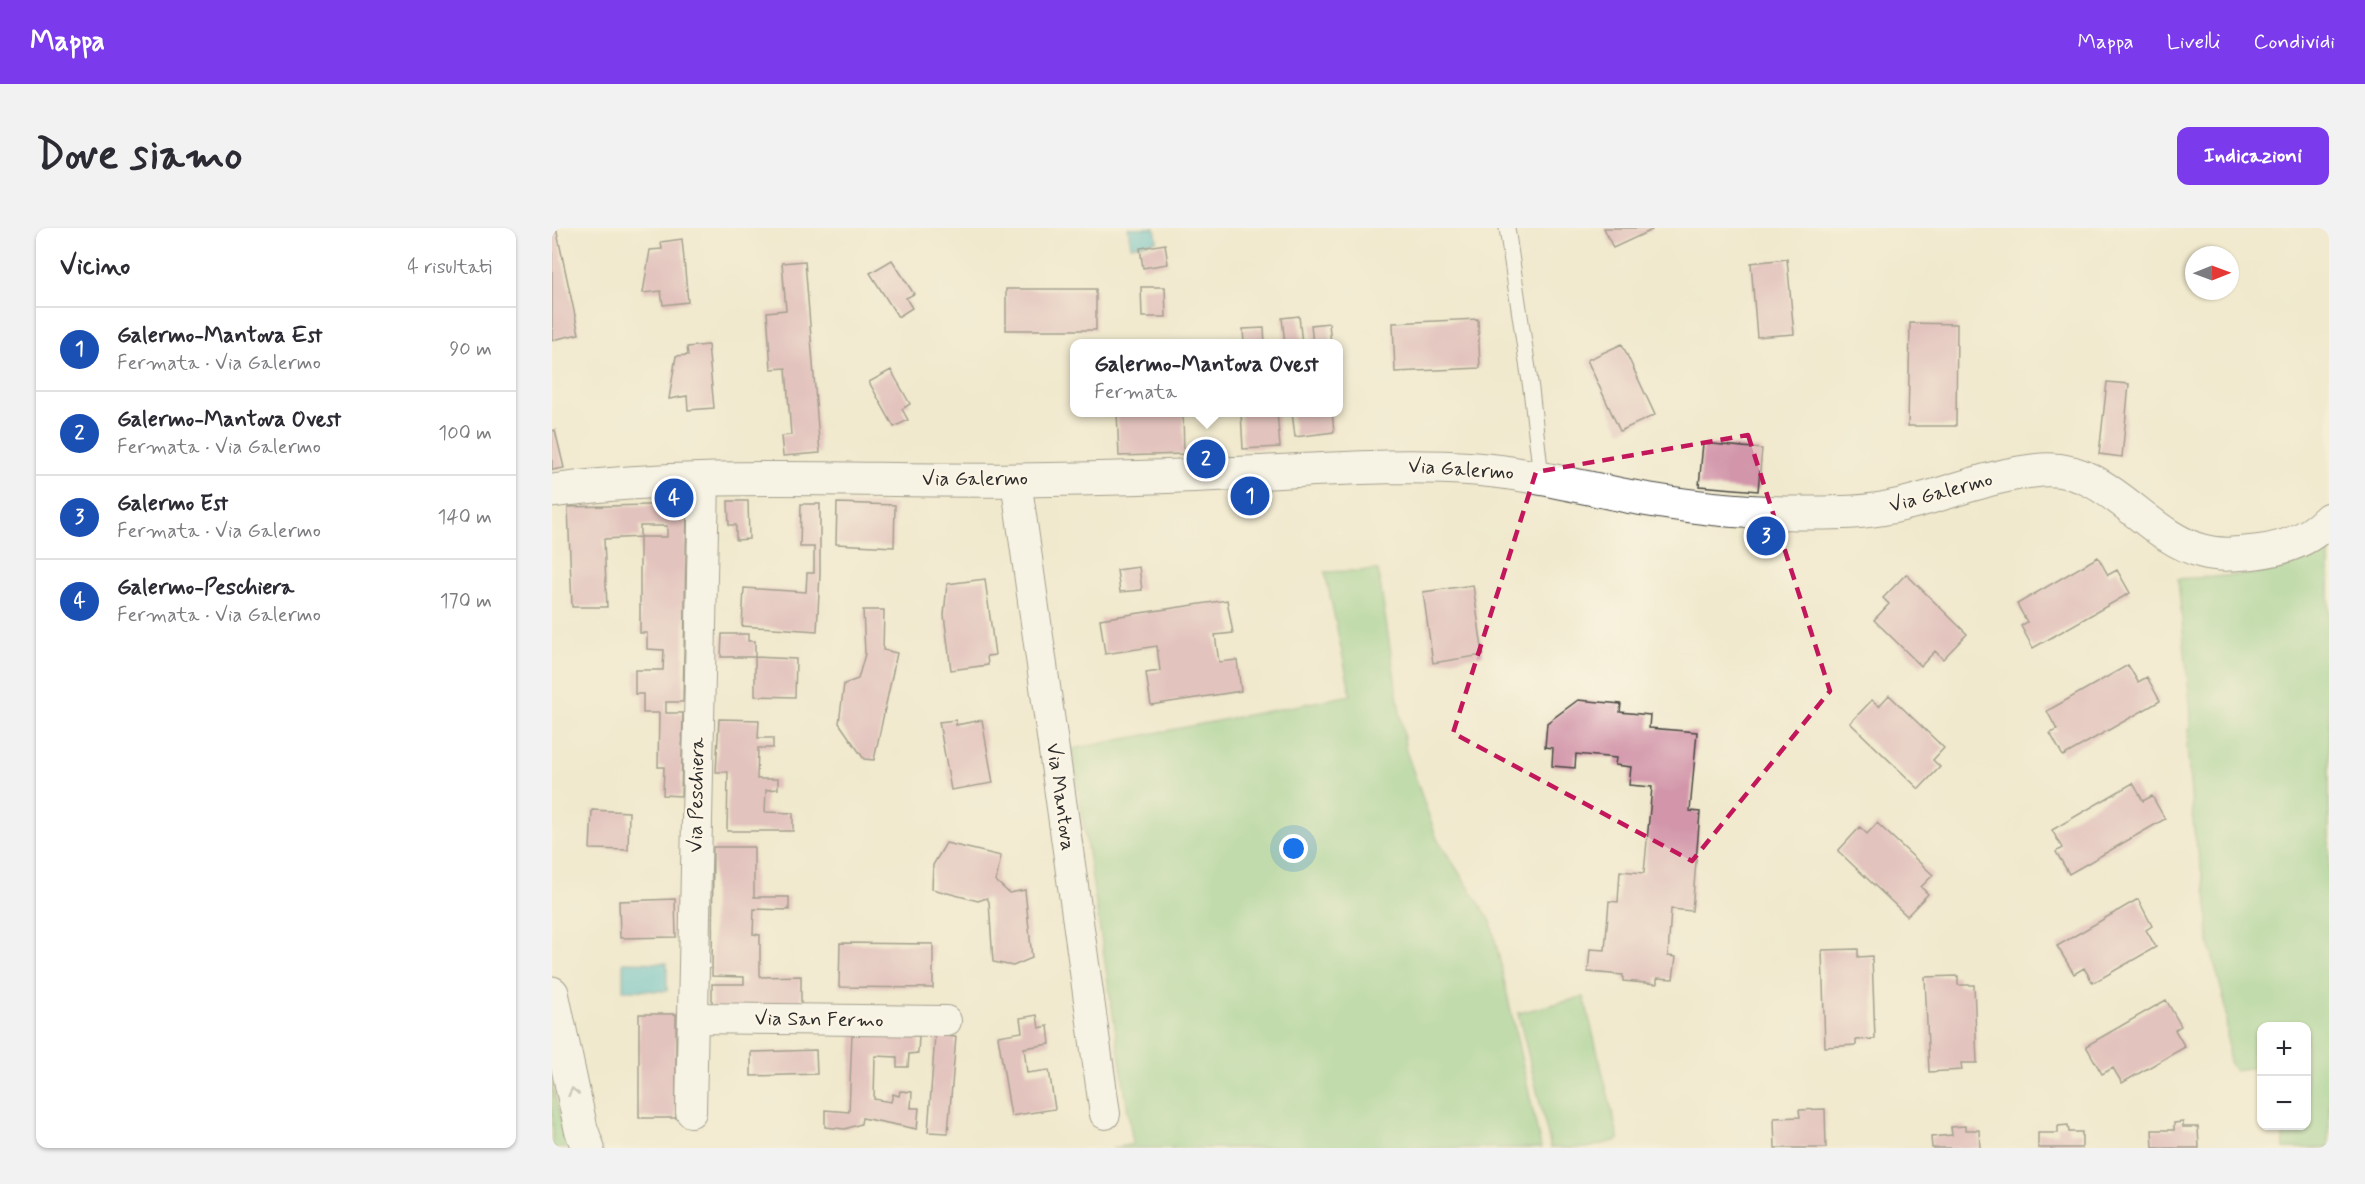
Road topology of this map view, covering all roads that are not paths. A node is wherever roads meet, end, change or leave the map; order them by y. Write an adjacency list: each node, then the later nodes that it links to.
1 (1507, 228): 2 (lane)
2 (1541, 477): 4 (main road, Via Galermo); 6 (main road, Via Galermo)
3 (704, 479): 4 (main road, Via Galermo); 5 (main road, Via Galermo); 8 (street, Via Peschiera)
4 (1016, 480): 11 (street, Via Mantova)
5 (552, 491)
6 (2329, 519)
7 (552, 993): 12 (main road, one-way to 7)
8 (693, 1018): 9 (street, Via San Fermo); 10 (street, Via Peschiera)
9 (946, 1021)
10 (691, 1112)
11 (1105, 1114)
12 (588, 1148)

